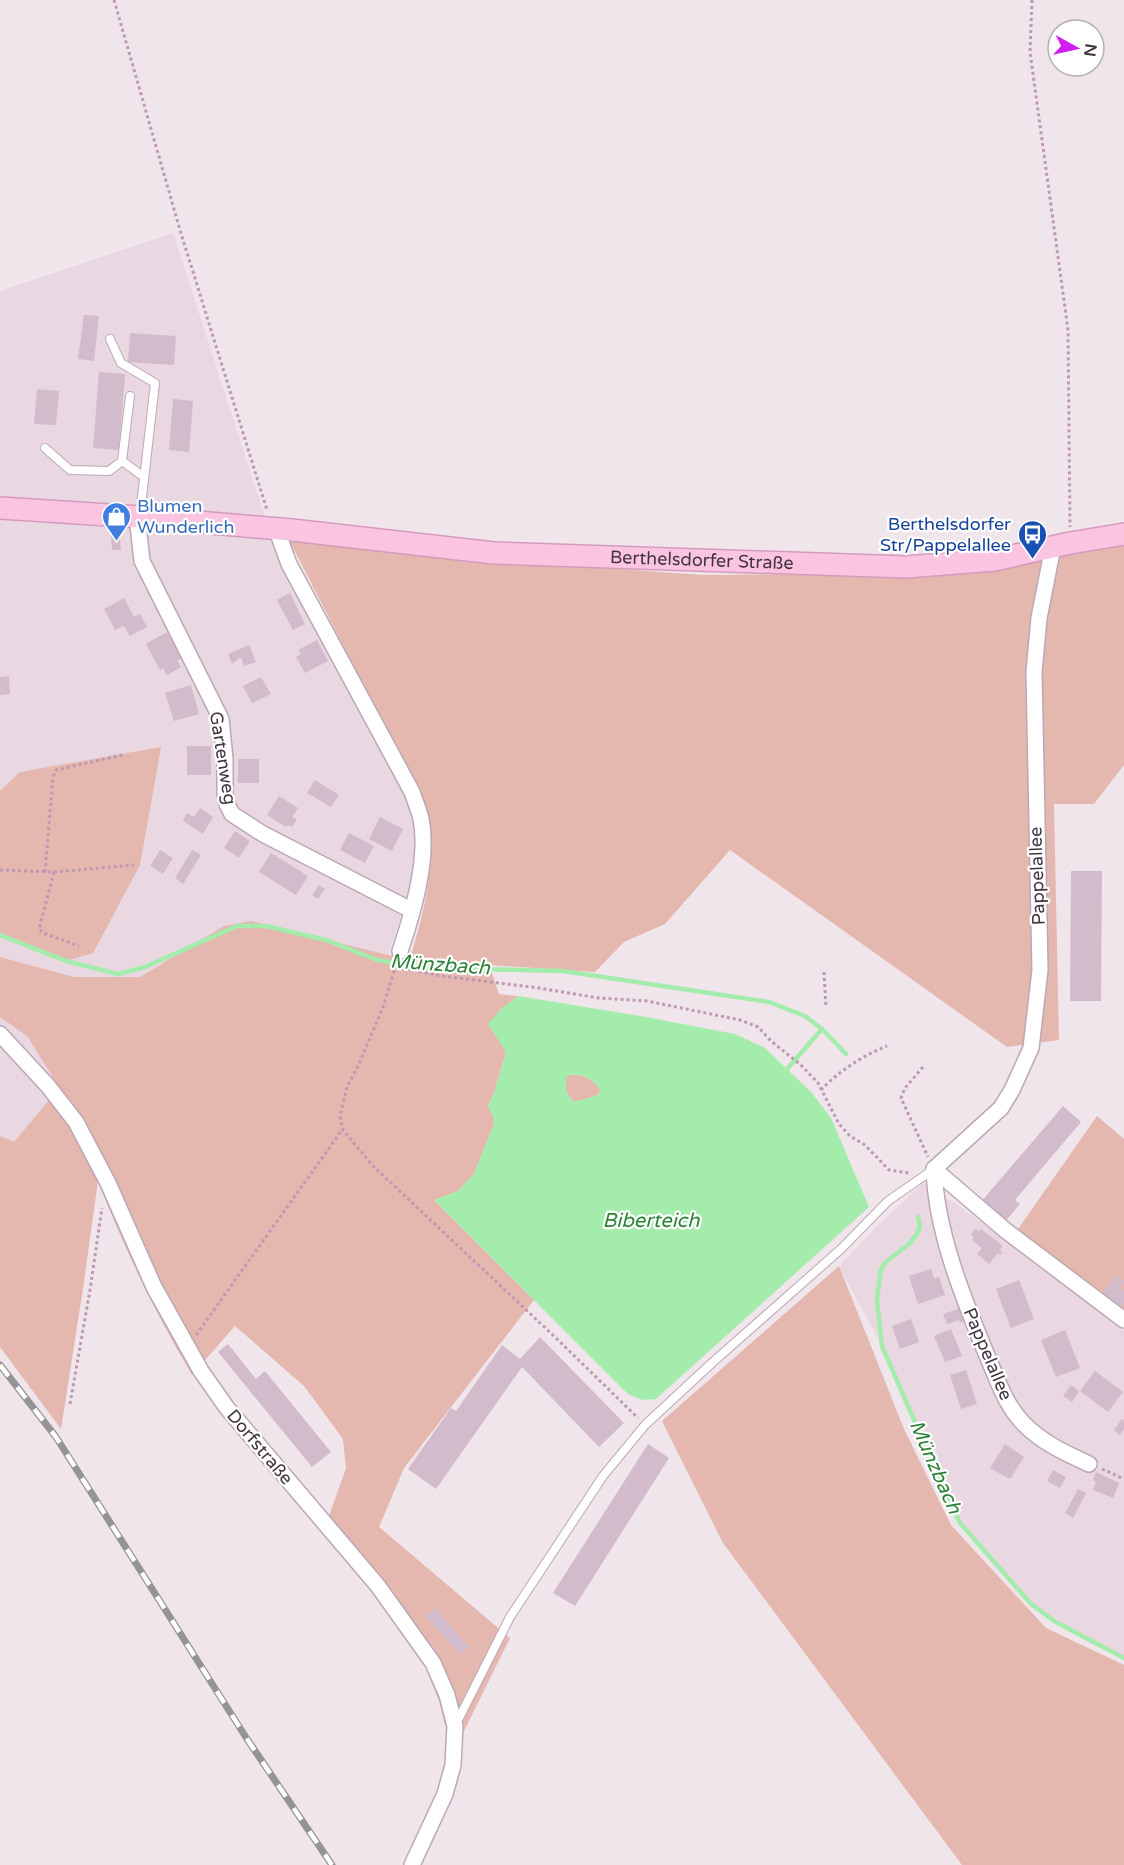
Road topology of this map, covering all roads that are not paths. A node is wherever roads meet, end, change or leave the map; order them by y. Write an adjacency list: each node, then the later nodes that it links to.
1 (110, 339): 5 (lane)
2 (130, 396): 4 (lane)
3 (45, 448): 4 (lane)
4 (122, 461): 5 (lane)
5 (144, 477): 7 (lane)
6 (0, 508): 7 (street, Berthelsdorfer Straße)
7 (138, 517): 8 (street, Berthelsdorfer Straße); 11 (street, Gartenweg)
8 (276, 528): 10 (street, Berthelsdorfer Straße); 11 (street)
9 (1124, 534): 10 (street, Berthelsdorfer Straße)
10 (1061, 545): 14 (street, Pappelallee)
11 (411, 910): 12 (street)
12 (400, 951)
13 (0, 1034): 17 (street, Dorfstraße)
14 (928, 1172): 15 (street); 16 (street, Pappelallee); 17 (lane)
15 (1124, 1320)
16 (1089, 1464)
17 (455, 1726): 18 (street, Dorfstraße)
18 (412, 1865)

